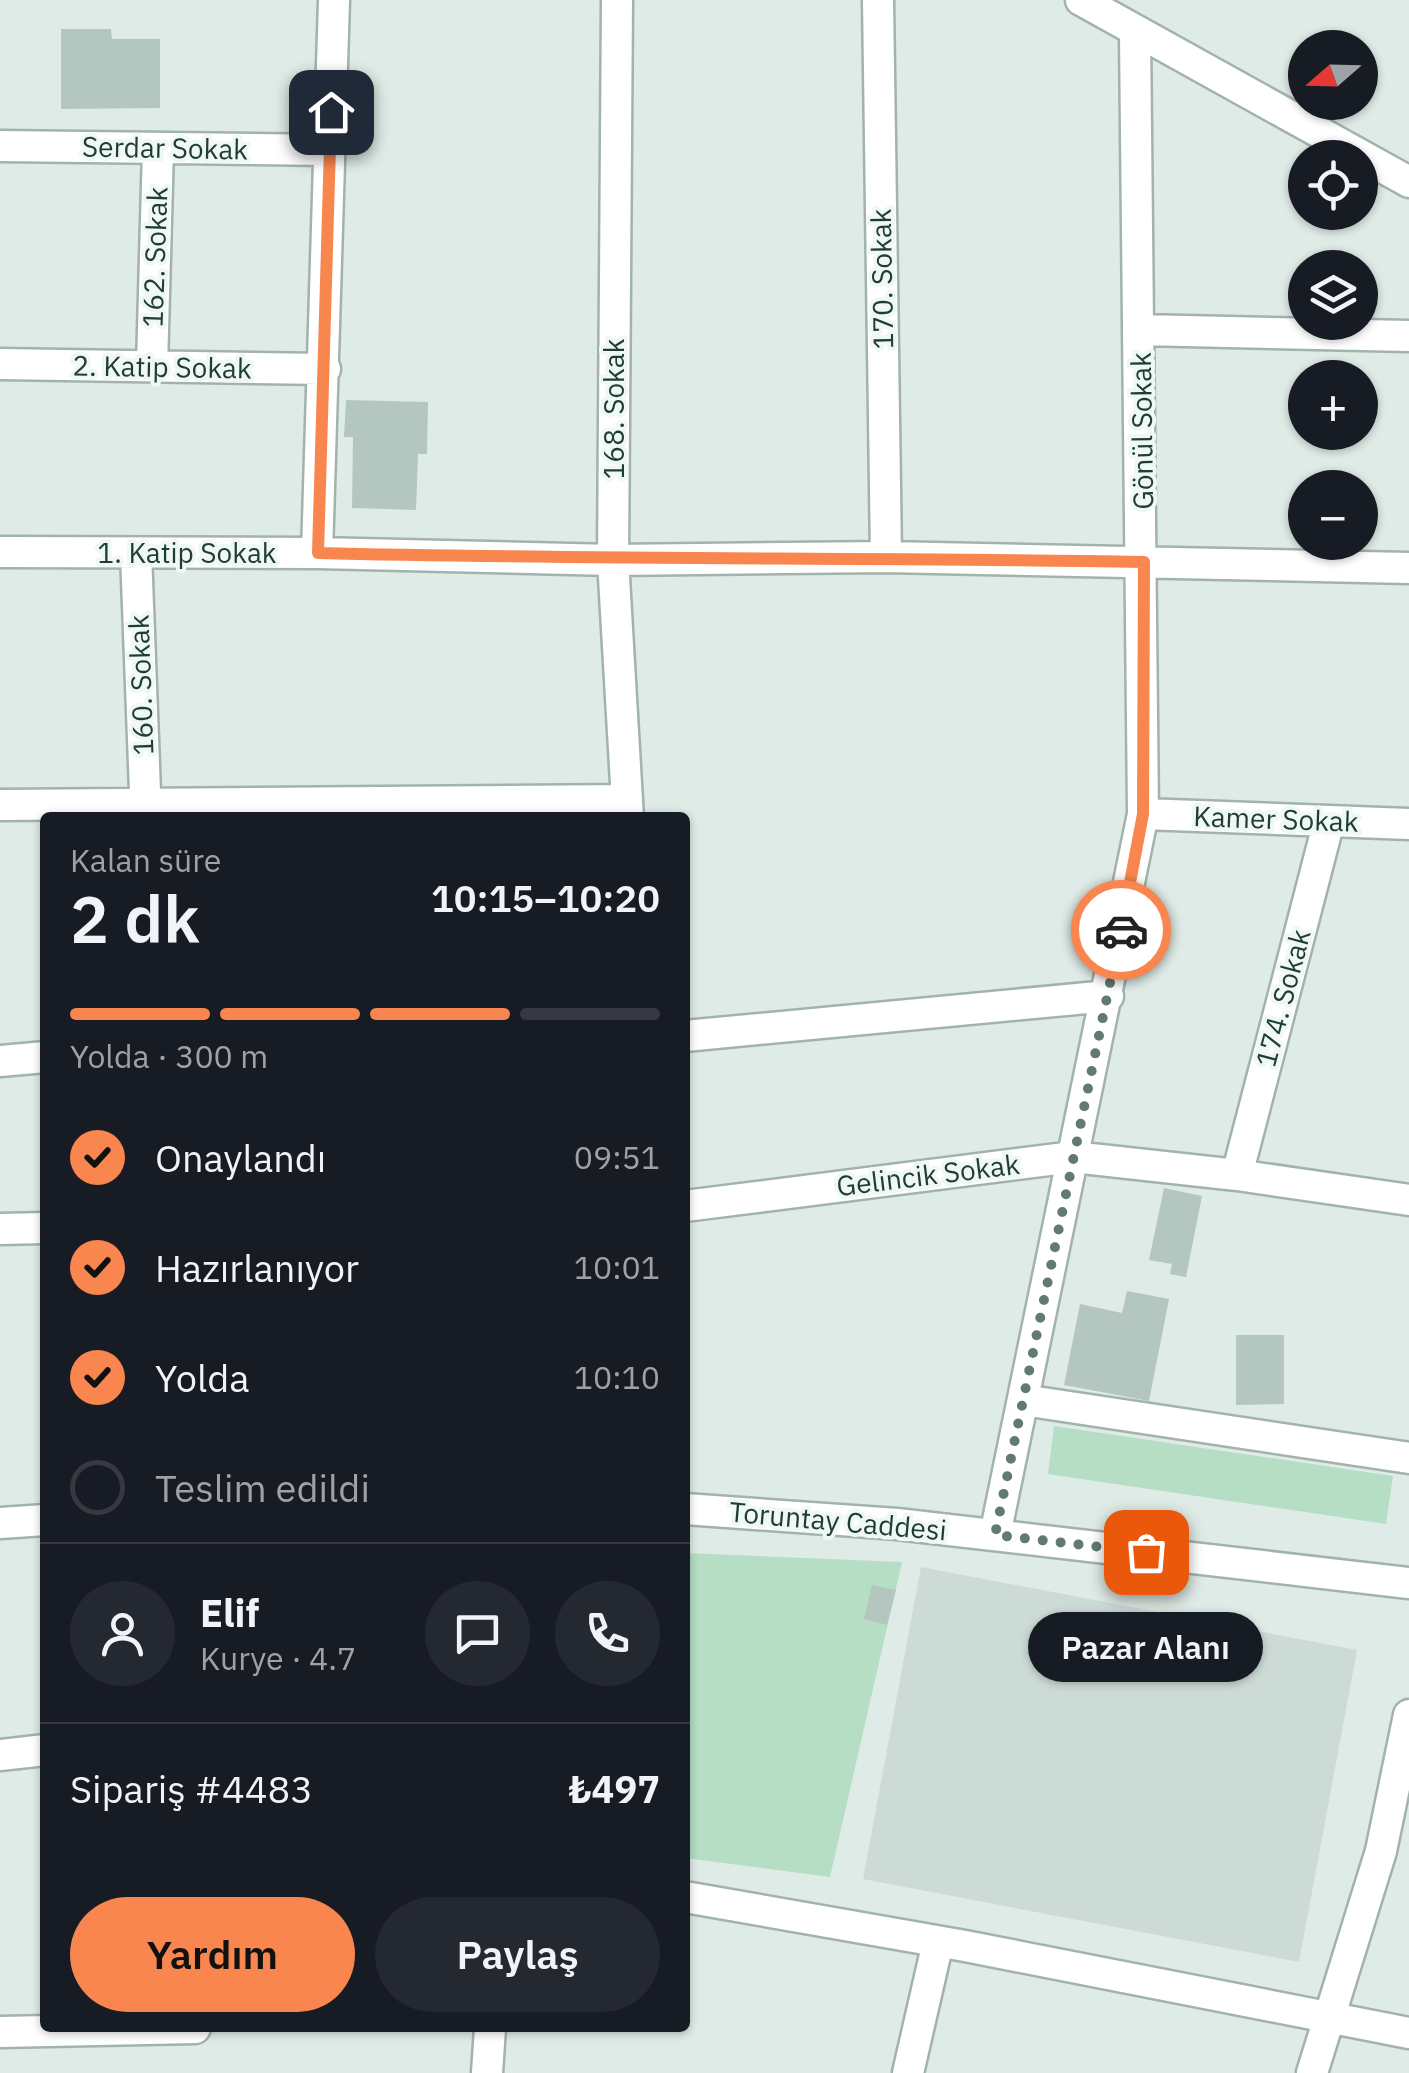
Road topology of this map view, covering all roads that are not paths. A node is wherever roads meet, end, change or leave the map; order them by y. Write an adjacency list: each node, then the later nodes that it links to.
1 (334, 0): 8 (street)
2 (617, 0): 19 (street, 168. Sokak)
3 (878, 0): 18 (street, 170. Sokak)
4 (1081, 0): 5 (street)
5 (1136, 33): 9 (street); 10 (street, Gönül Sokak)
6 (0, 146): 7 (street, Serdar Sokak)
7 (158, 148): 8 (street, Serdar Sokak); 13 (street, 162. Sokak)
8 (330, 150): 14 (street)
9 (1409, 182)
10 (1141, 330): 11 (street); 20 (street, Gönül Sokak)
11 (1409, 336)
12 (0, 364): 13 (street, 2. Katip Sokak)
13 (152, 366): 14 (street, 2. Katip Sokak)
14 (325, 369): 17 (street)
15 (0, 552): 16 (street, 1. Katip Sokak)
16 (136, 553): 17 (street, 1. Katip Sokak); 25 (street, 160. Sokak)
17 (318, 553): 19 (street, 1. Katip Sokak)
18 (886, 557): 19 (street, 1. Katip Sokak); 20 (street, 1. Katip Sokak)
19 (613, 560): 23 (street, 168. Sokak)
20 (1144, 562): 21 (street, 1. Katip Sokak); 26 (street, Gönül Sokak)
21 (1409, 568)
22 (0, 805): 25 (street)
23 (628, 809): 24 (street)
24 (404, 811): 25 (street)
25 (146, 812)
26 (1143, 814): 27 (street, Kamer Sokak); 29 (street, Gönül Sokak)
27 (1329, 821): 28 (street, Kamer Sokak); 34 (street, 174. Sokak)
28 (1409, 824)
29 (1108, 996): 30 (street); 33 (street, Gönül Sokak)
30 (690, 1036)
31 (40, 1057): 32 (street)
32 (0, 1061)
33 (1073, 1157): 34 (street, Gelincik Sokak); 36 (street, Gelincik Sokak); 39 (street, Gönül Sokak)
34 (1238, 1174): 35 (street, Gelincik Sokak)
35 (1409, 1200)
36 (690, 1205)
37 (40, 1228): 38 (street)
38 (0, 1230)
39 (1022, 1400): 40 (street); 44 (street, Gönül Sokak)
40 (1409, 1458)
41 (690, 1509): 44 (street, Toruntay Caddesi)
42 (40, 1520): 43 (street)
43 (0, 1523)
44 (995, 1535): 45 (street, Toruntay Caddesi)
45 (1409, 1583)
46 (1409, 1716): 49 (street)
47 (40, 1751): 48 (street)
48 (0, 1755)
49 (1395, 1852): 52 (street)
50 (690, 1898): 51 (street)
51 (938, 1942): 52 (street); 58 (street)
52 (1331, 2021): 56 (street); 59 (street)
53 (40, 2031): 54 (street)
54 (0, 2032)
55 (490, 2032): 57 (street)
56 (1409, 2033)
57 (487, 2073)
58 (908, 2073)
59 (1312, 2073)

